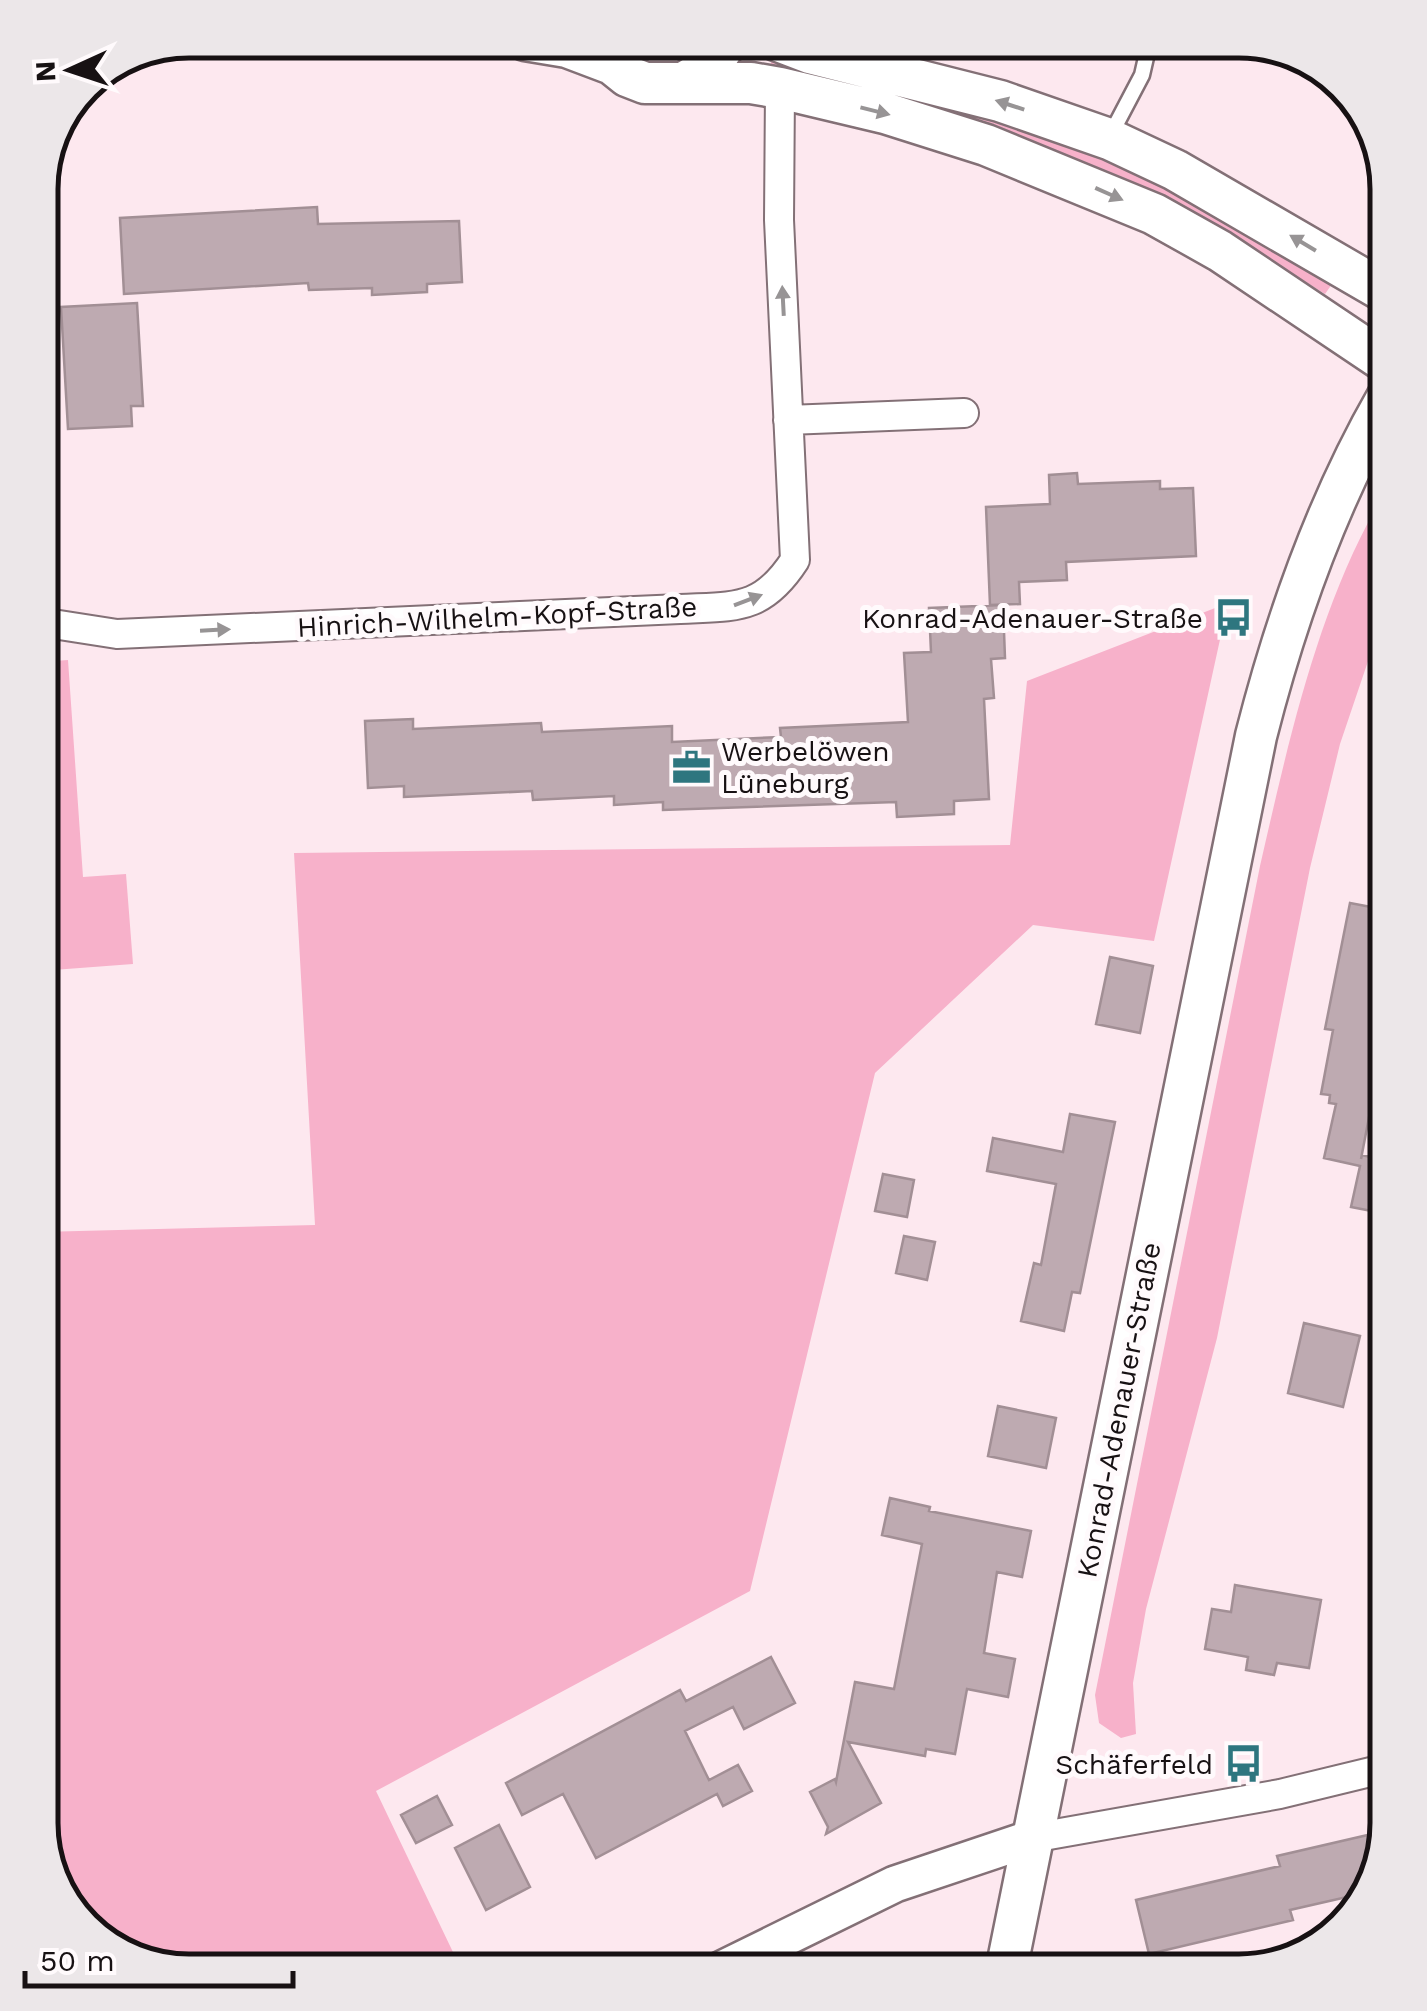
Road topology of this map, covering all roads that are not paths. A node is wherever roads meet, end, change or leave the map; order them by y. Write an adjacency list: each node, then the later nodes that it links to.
1 (610, 58): 5 (main road)
2 (718, 58): 5 (main road)
3 (833, 58): 7 (main road, one-way to 3)
4 (1146, 58): 7 (lane)
5 (682, 82): 6 (main road)
6 (780, 88): 9 (main road, one-way to 9); 11 (street, Hinrich-Wilhelm-Kopf-Straße, one-way to 6)
7 (1109, 139): 8 (main road, one-way to 7)
8 (1370, 283)
9 (1370, 352)
10 (964, 413): 11 (street)
11 (788, 420): 13 (street, Hinrich-Wilhelm-Kopf-Straße, one-way to 11)
12 (1370, 427): 15 (main road, Konrad-Adenauer-Straße)
13 (58, 625)
14 (1370, 1772): 15 (street)
15 (1032, 1838): 16 (street); 17 (main road, Konrad-Adenauer-Straße)
16 (754, 1954)
17 (1009, 1954)

